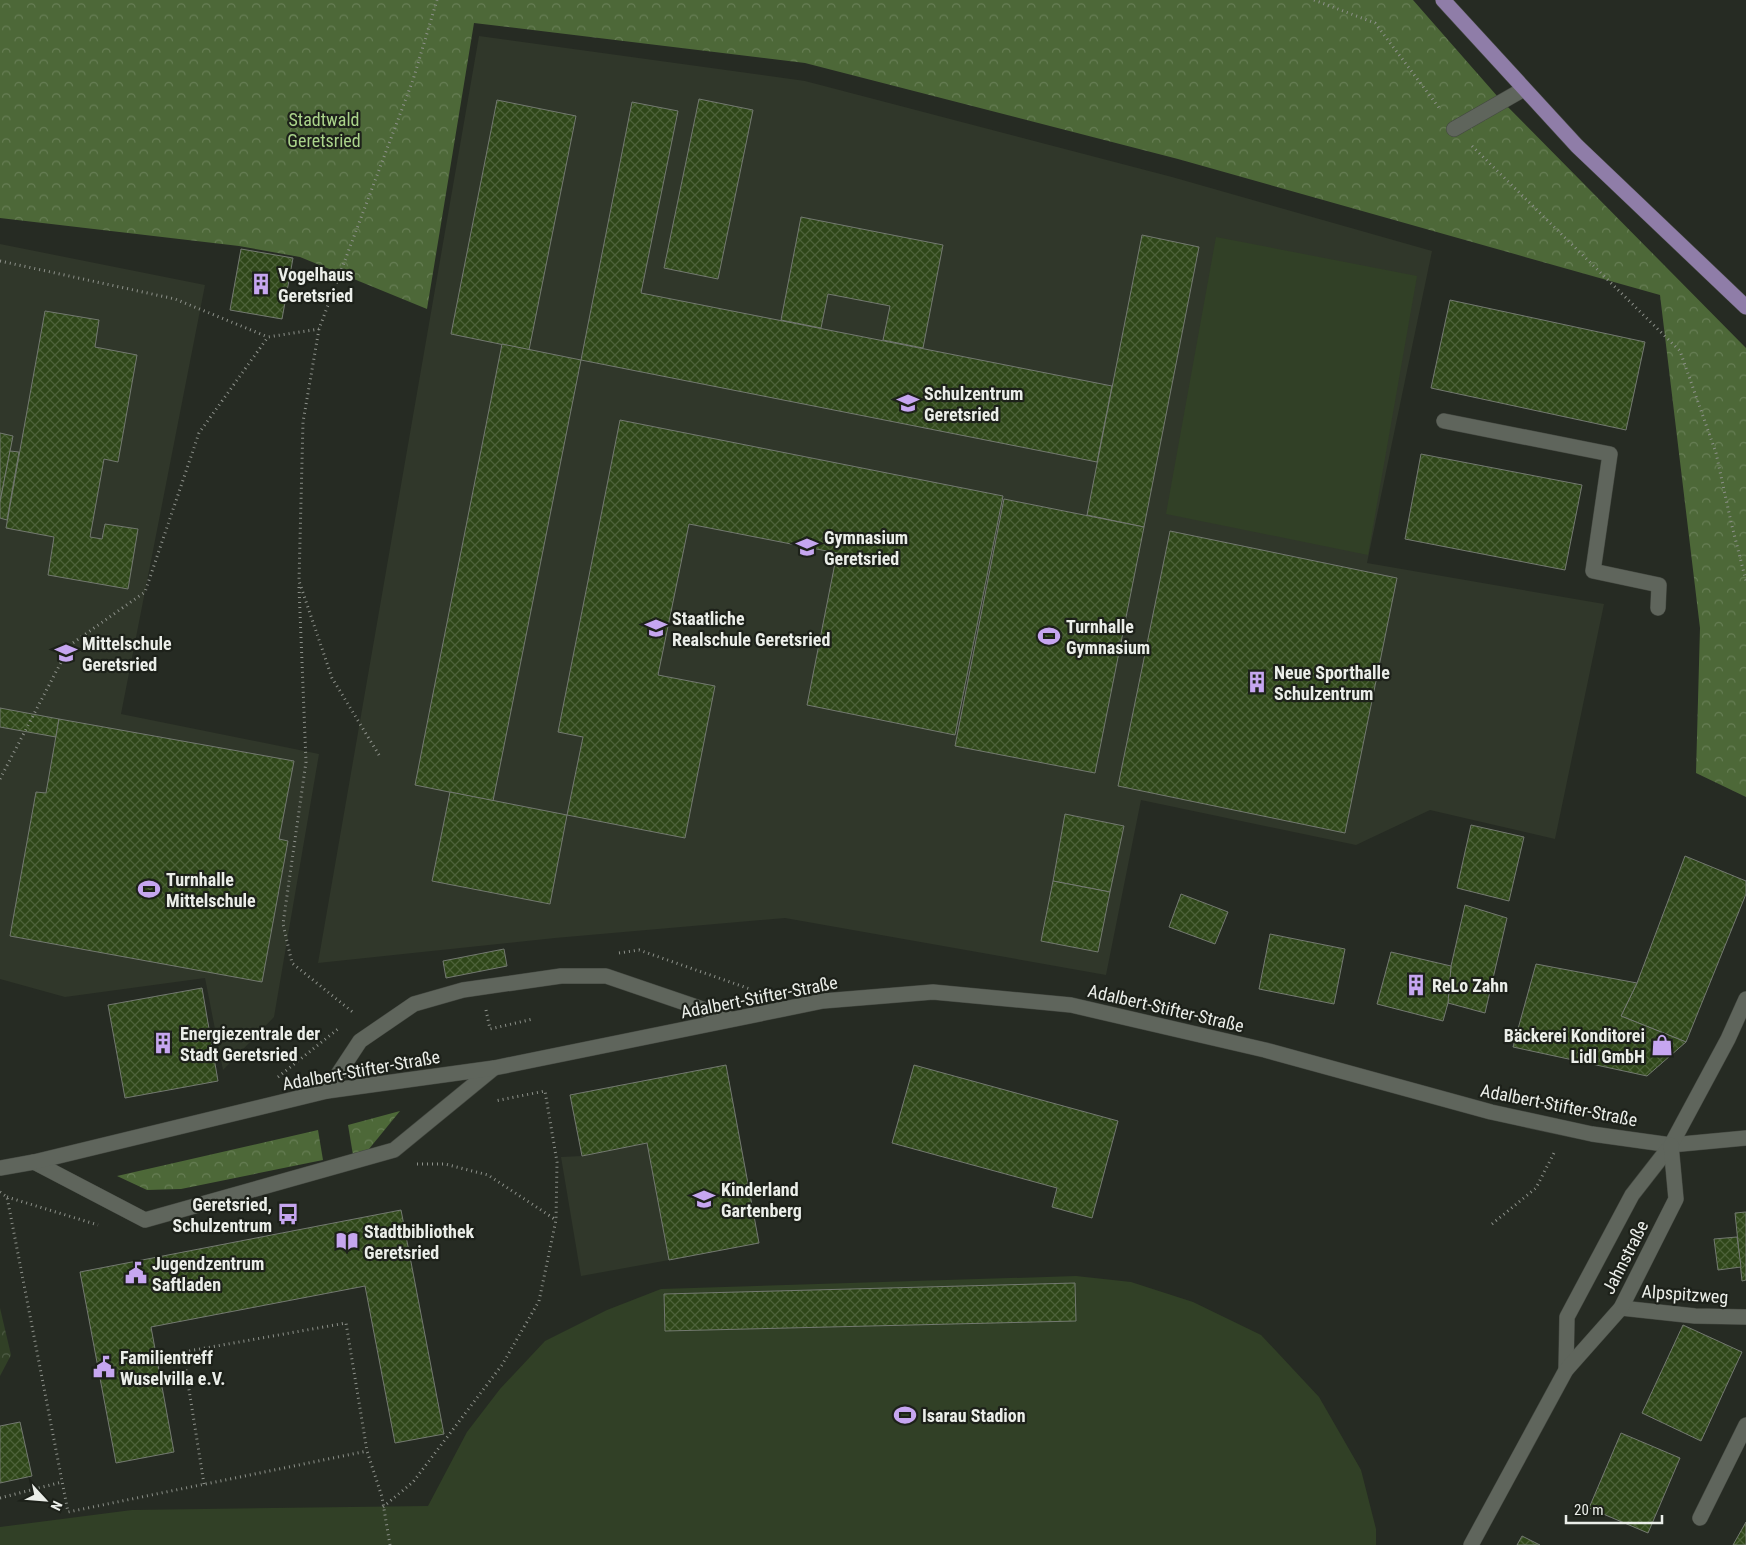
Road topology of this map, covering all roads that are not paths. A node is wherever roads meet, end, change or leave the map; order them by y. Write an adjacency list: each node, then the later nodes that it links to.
1 (1443, 0): 2 (main road)
2 (1524, 89): 3 (street); 4 (main road)
3 (1454, 129)
4 (1746, 307)
5 (1444, 421): 6 (street)
6 (1658, 608)
7 (1746, 999): 12 (street, Jahnstraße)
8 (733, 1020): 9 (street, Adalbert-Stifter-Straße); 10 (street); 12 (street, Adalbert-Stifter-Straße)
9 (494, 1068): 10 (street, Adalbert-Stifter-Straße); 13 (street)
10 (327, 1091): 13 (street, Adalbert-Stifter-Straße)
11 (1746, 1138): 12 (street, Adalbert-Stifter-Straße)
12 (1671, 1145): 15 (street, Jahnstraße); 17 (street, Jahnstraße)
13 (34, 1162): 14 (street, Adalbert-Stifter-Straße)
14 (0, 1168)
15 (1620, 1308): 16 (street, Alpspitzweg); 17 (street, Jahnstraße)
16 (1746, 1317)
17 (1566, 1370): 20 (street, Jahnstraße)
18 (1746, 1425): 19 (street)
19 (1700, 1518)
20 (1471, 1545)

